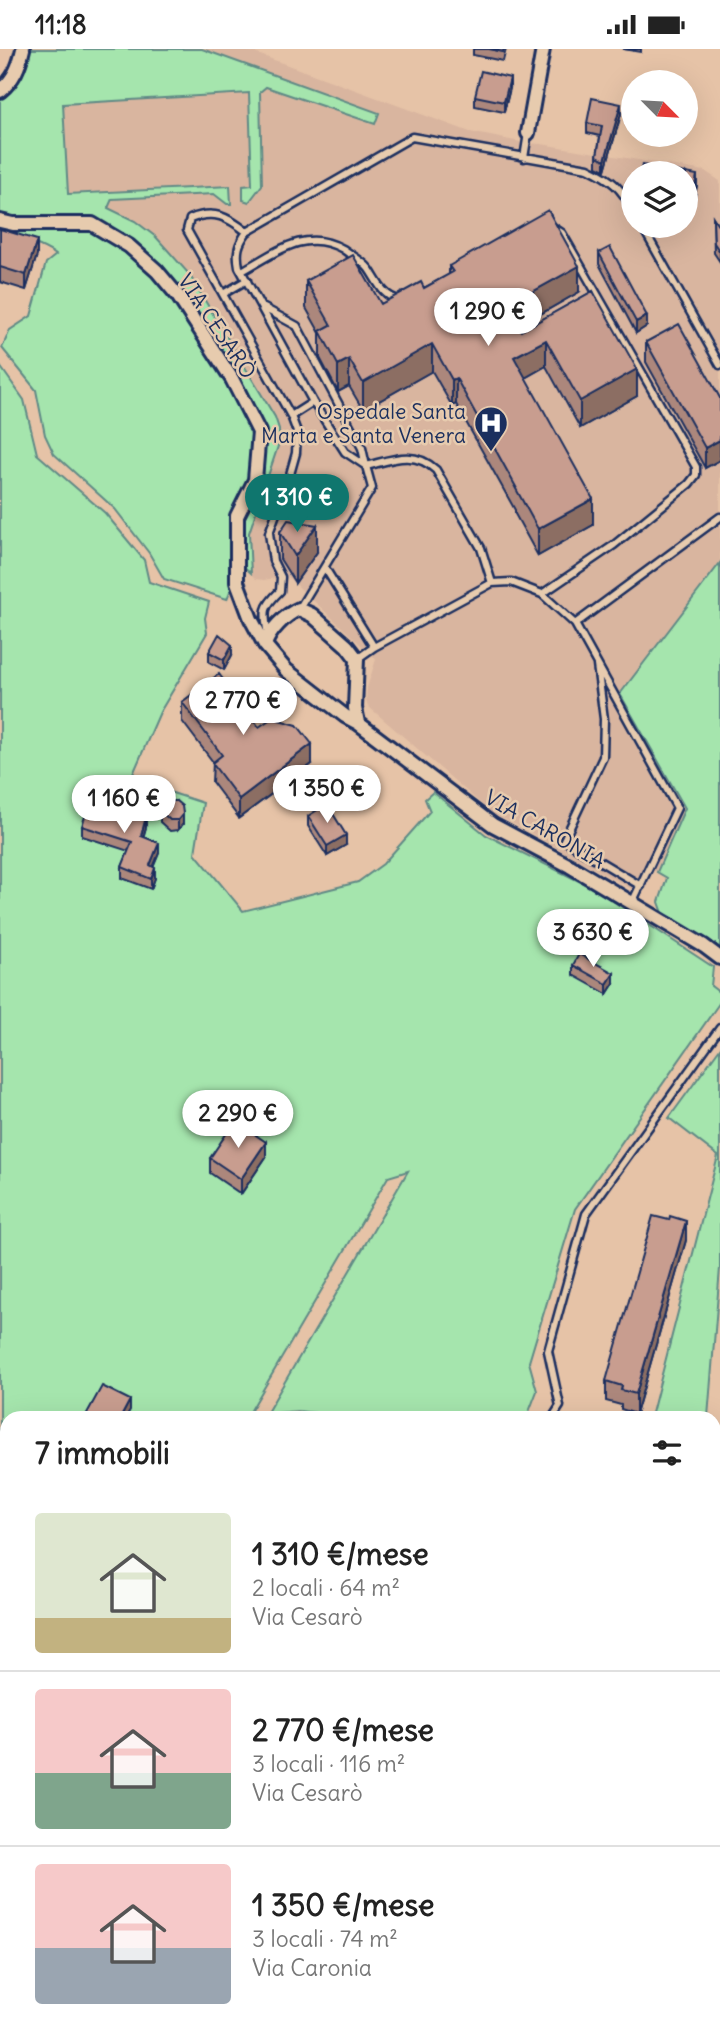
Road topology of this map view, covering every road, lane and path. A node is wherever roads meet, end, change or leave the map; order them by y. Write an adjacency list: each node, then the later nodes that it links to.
1 (23, 49): 3 (street)
2 (543, 49): 4 (street)
3 (0, 91)
4 (528, 133): 5 (lane)
5 (524, 158): 6 (lane); 9 (lane)
6 (621, 189)
7 (0, 221): 26 (street, VIA CESARÒ)
8 (542, 226): 23 (lane)
9 (247, 232): 11 (lane); 13 (lane)
10 (649, 238): 16 (lane)
11 (242, 271): 12 (lane); 14 (lane)
12 (247, 280): 13 (lane); 15 (lane)
13 (223, 293): 18 (lane)
14 (401, 301)
15 (263, 307): 17 (lane); 19 (lane)
16 (720, 365)
17 (313, 402): 18 (lane); 19 (lane)
18 (290, 416): 26 (lane)
19 (366, 466): 21 (lane); 22 (lane)
20 (720, 517): 25 (lane)
21 (325, 568): 24 (lane); 27 (lane)
22 (492, 583): 23 (lane); 27 (lane)
23 (542, 594): 25 (lane)
24 (299, 609): 26 (street); 28 (street)
25 (575, 624): 29 (lane)
26 (266, 640): 30 (street, VIA CESARÒ)
27 (374, 647): 28 (lane)
28 (357, 659): 30 (street)
29 (596, 661): 31 (lane); 31 (lane)
30 (358, 723): 32 (street, VIA CARONIA)
31 (641, 886): 32 (lane)
32 (632, 903): 33 (street, VIA CARONIA)
33 (720, 958)
34 (720, 1028): 35 (lane)
35 (557, 1411)

